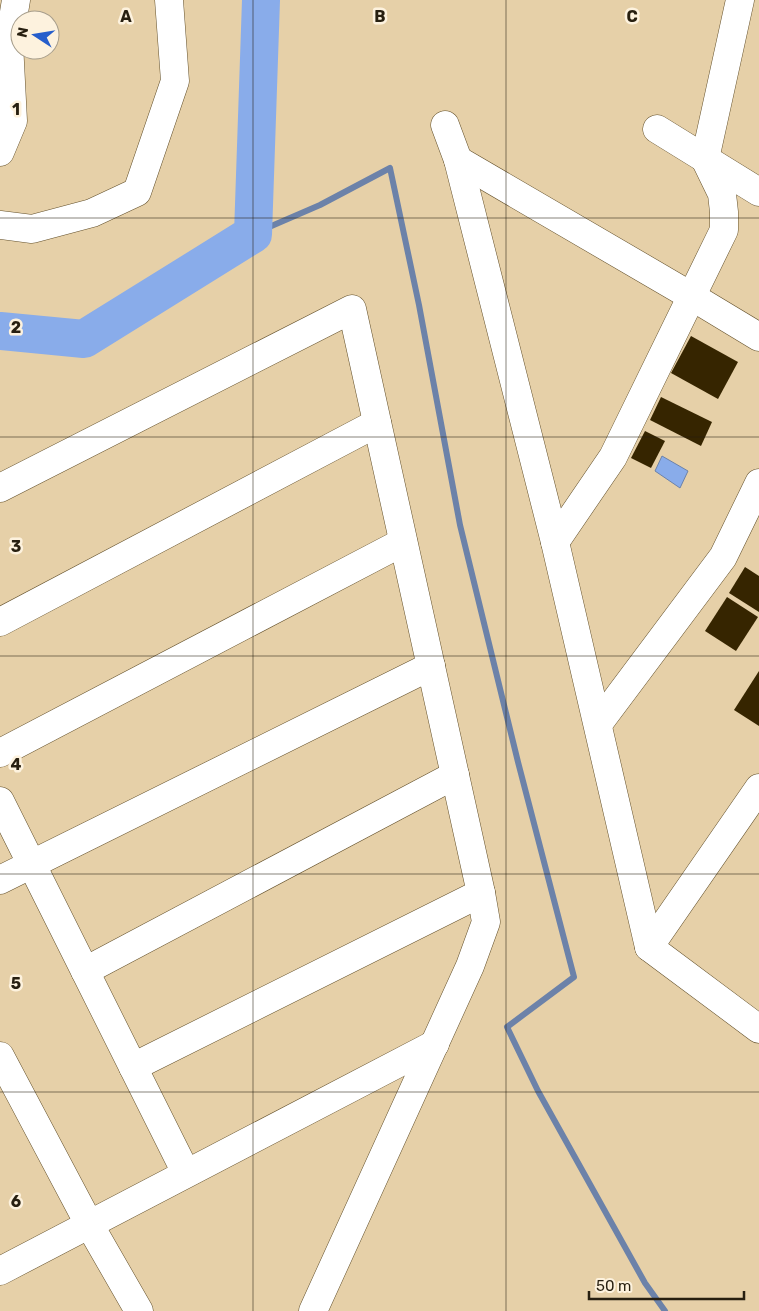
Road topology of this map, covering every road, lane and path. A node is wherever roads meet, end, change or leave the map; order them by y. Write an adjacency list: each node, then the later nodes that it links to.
1 (16, 0): 6 (street)
2 (169, 0): 10 (street)
3 (740, 0): 7 (street)
4 (445, 125): 8 (street)
5 (657, 129): 7 (street)
6 (0, 152)
7 (705, 159): 9 (street); 11 (street)
8 (458, 160): 11 (street); 17 (street)
9 (759, 192)
10 (0, 225)
11 (691, 296): 12 (street); 17 (street)
12 (759, 337)
13 (377, 424): 15 (street); 16 (street); 18 (street)
14 (759, 483): 20 (street)
15 (0, 488)
16 (403, 542): 19 (street); 21 (street)
17 (555, 542): 20 (street)
18 (0, 622)
19 (431, 666): 22 (street); 25 (street)
20 (598, 724): 28 (street)
21 (0, 753)
22 (455, 775): 27 (street); 29 (street)
23 (759, 788): 28 (street)
24 (0, 801): 25 (street)
25 (32, 864): 26 (street); 29 (street)
26 (0, 880)
27 (481, 893): 31 (street); 33 (street)
28 (649, 947): 30 (street)
29 (85, 971): 33 (street)
30 (759, 1029)
31 (435, 1044): 34 (street); 38 (street)
32 (0, 1056): 35 (street)
33 (133, 1067): 34 (street)
34 (186, 1173): 35 (street)
35 (89, 1224): 36 (street); 37 (street)
36 (0, 1271)
37 (139, 1311)
38 (313, 1311)

